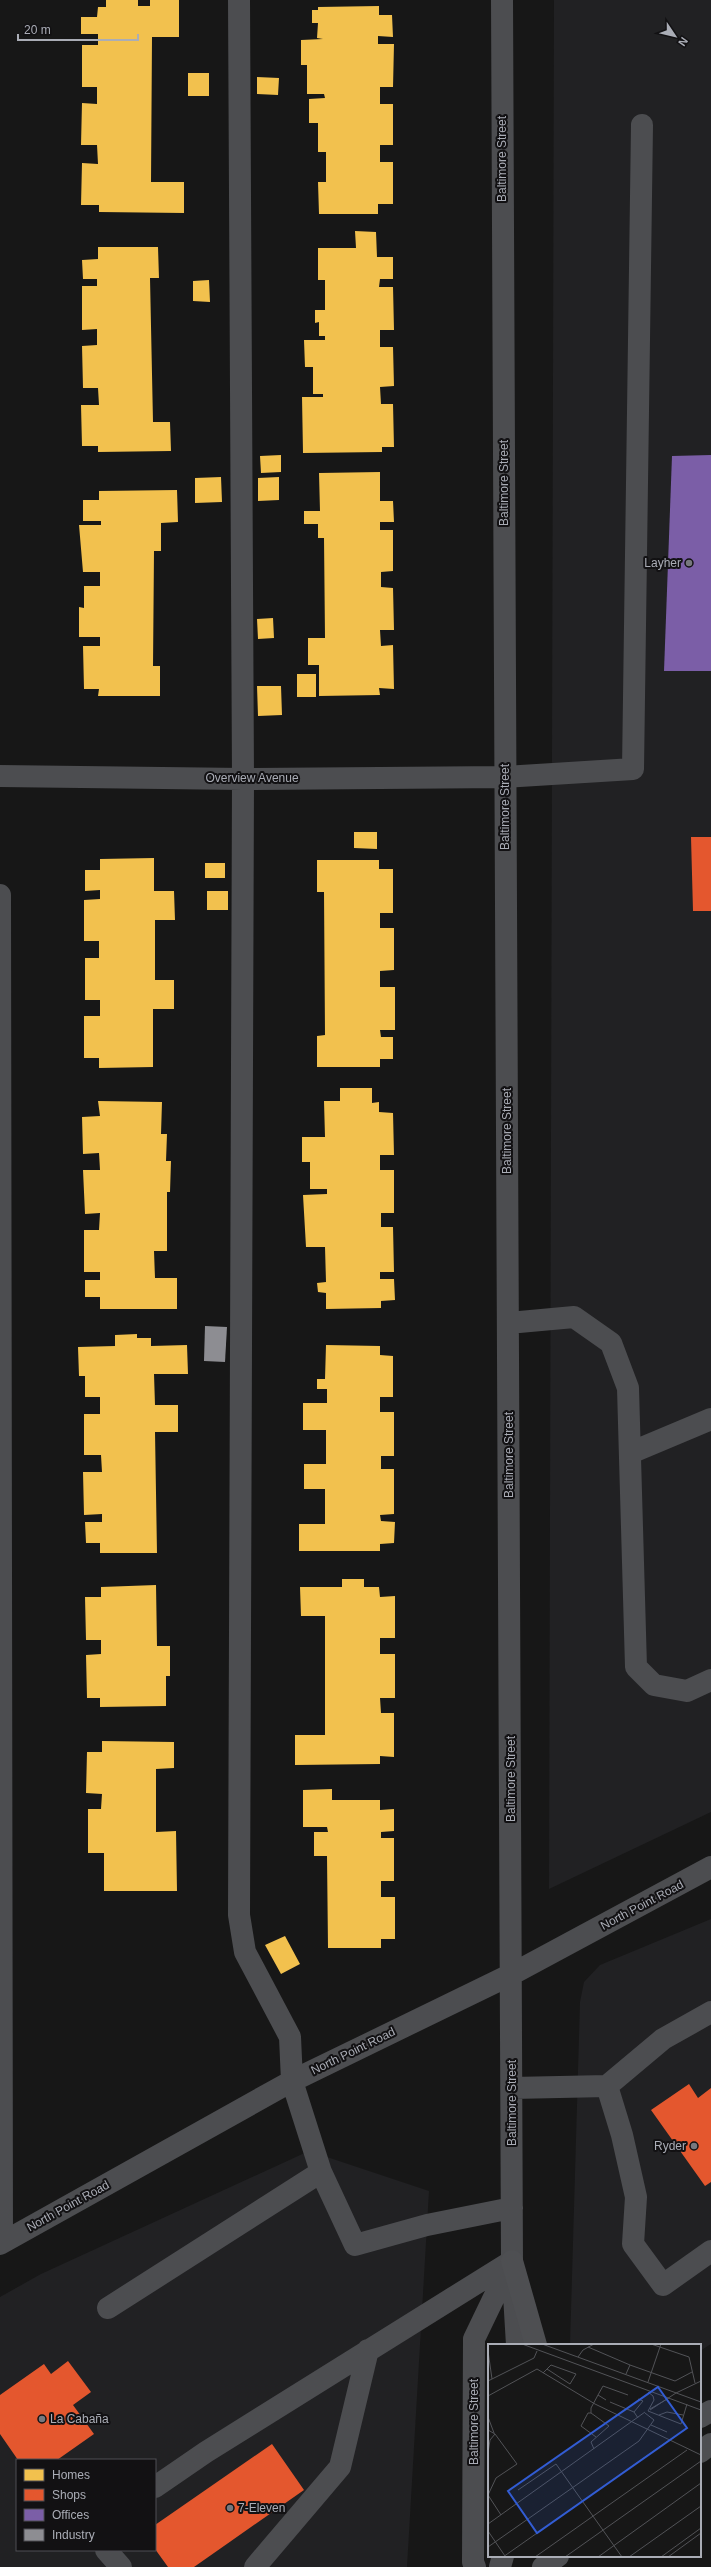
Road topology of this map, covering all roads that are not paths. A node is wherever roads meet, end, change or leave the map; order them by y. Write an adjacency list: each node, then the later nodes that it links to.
1 (239, 0): 6 (street)
2 (502, 0): 5 (street, Baltimore Street)
3 (642, 125): 5 (street, Overview Avenue)
4 (0, 776): 6 (street, Overview Avenue)
5 (505, 777): 6 (street, Overview Avenue); 8 (street, Baltimore Street)
6 (243, 779): 15 (street)
7 (0, 895): 20 (street)
8 (508, 1323): 10 (street); 13 (street, Baltimore Street)
9 (711, 1419): 10 (street)
10 (630, 1453): 11 (street)
11 (711, 1680)
12 (711, 1867): 13 (street, North Point Road)
13 (512, 1974): 15 (street, North Point Road); 17 (street, Baltimore Street)
14 (711, 2012): 16 (street)
15 (292, 2081): 18 (street); 20 (street, North Point Road)
16 (607, 2086): 17 (street); 21 (street)
17 (512, 2088): 19 (street, Baltimore Street)
18 (321, 2172): 19 (street); 23 (street)
19 (512, 2208): 22 (street, Baltimore Street)
20 (1, 2243)
21 (711, 2252)
22 (512, 2261): 24 (street, Baltimore Street); 25 (main road); 26 (street); 37 (street, Baltimore Street)
23 (108, 2308)
24 (517, 2344)
25 (536, 2344)
26 (368, 2350): 31 (street); 36 (street)
27 (711, 2411): 28 (main road)
28 (701, 2416)
29 (711, 2444): 30 (main road)
30 (701, 2451)
31 (156, 2486)
32 (107, 2551): 35 (street)
33 (503, 2557): 38 (street)
34 (557, 2557): 39 (main road)
35 (121, 2567)
36 (255, 2567)
37 (475, 2567)
38 (500, 2567)
39 (543, 2567)

